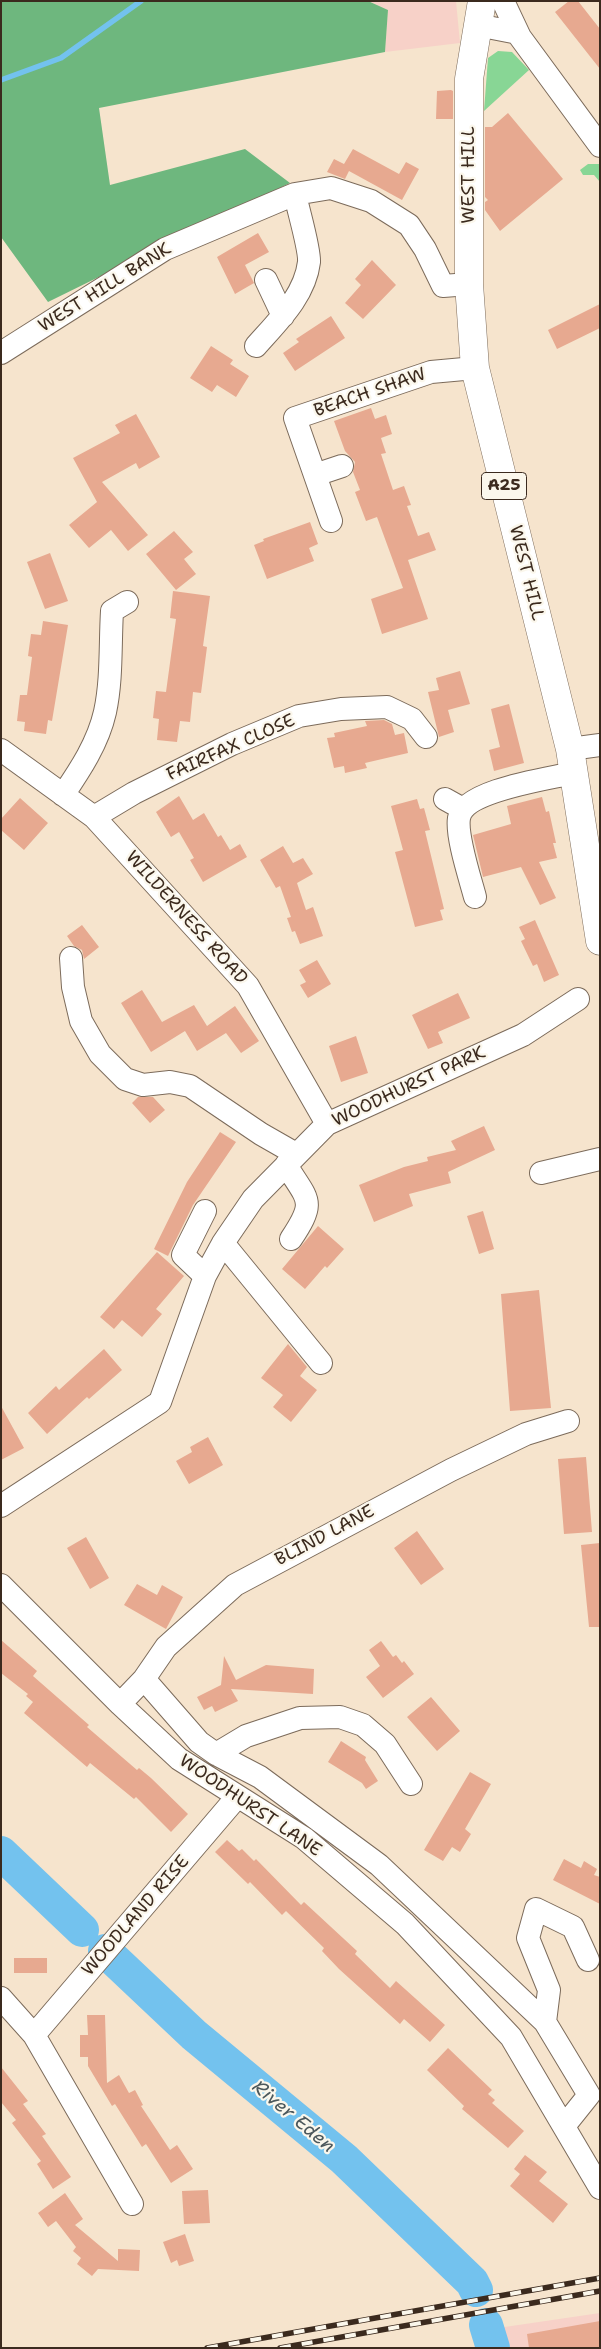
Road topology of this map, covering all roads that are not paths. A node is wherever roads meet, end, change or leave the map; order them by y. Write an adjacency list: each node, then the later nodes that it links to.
1 (503, 1): 3 (street)
2 (480, 13): 3 (street); 7 (main road, WEST HILL / A25)
3 (518, 33): 4 (street)
4 (600, 146)
5 (295, 194): 7 (street, WEST HILL BANK); 8 (street); 10 (street, WEST HILL BANK)
6 (266, 280): 8 (street)
7 (469, 284): 11 (main road, WEST HILL / A25)
8 (283, 316): 9 (street)
9 (256, 346)
10 (1, 353)
11 (475, 368): 13 (street, BEACH SHAW); 19 (main road, WEST HILL / A25)
12 (342, 466): 13 (street)
13 (315, 475): 14 (street, BEACH SHAW)
14 (331, 521)
15 (111, 607): 20 (street)
16 (426, 737): 21 (street, FAIRFAX CLOSE)
17 (600, 745): 19 (street)
18 (1, 750): 20 (street, WILDERNESS ROAD)
19 (571, 761): 22 (street); 23 (main road, WEST HILL / A25)
20 (62, 795): 21 (street, WILDERNESS ROAD)
21 (94, 817): 26 (street, WILDERNESS ROAD)
22 (475, 897)
23 (600, 941)
24 (72, 958): 27 (street)
25 (578, 999): 26 (street, WOODHURST PARK)
26 (327, 1124): 27 (street, WOODHURST PARK)
27 (291, 1159): 31 (street); 32 (street, WOODHURST PARK)
28 (600, 1159): 29 (street)
29 (541, 1173)
30 (205, 1211): 33 (street)
31 (291, 1239)
32 (223, 1243): 33 (street, WOODHURST PARK); 34 (street)
33 (205, 1276): 36 (street, WOODHURST PARK)
34 (321, 1363)
35 (568, 1421): 38 (street, BLIND LANE)
36 (1, 1506)
37 (1, 1585): 39 (street, WOODHURST LANE)
38 (144, 1679): 39 (street, BLIND LANE); 40 (street, WOODHURST LANE)
39 (120, 1704): 42 (street, WOODHURST LANE)
40 (216, 1754): 41 (street); 45 (street, WOODHURST LANE)
41 (411, 1784)
42 (238, 1797): 46 (street, WOODLAND RISE); 47 (street, WOODHURST LANE)
43 (588, 1960): 45 (street)
44 (1, 1998): 46 (street)
45 (545, 2022): 47 (street, WOODHURST LANE)
46 (34, 2035): 49 (street)
47 (565, 2125): 48 (street, WOODHURST LANE)
48 (600, 2188)
49 (132, 2204)

